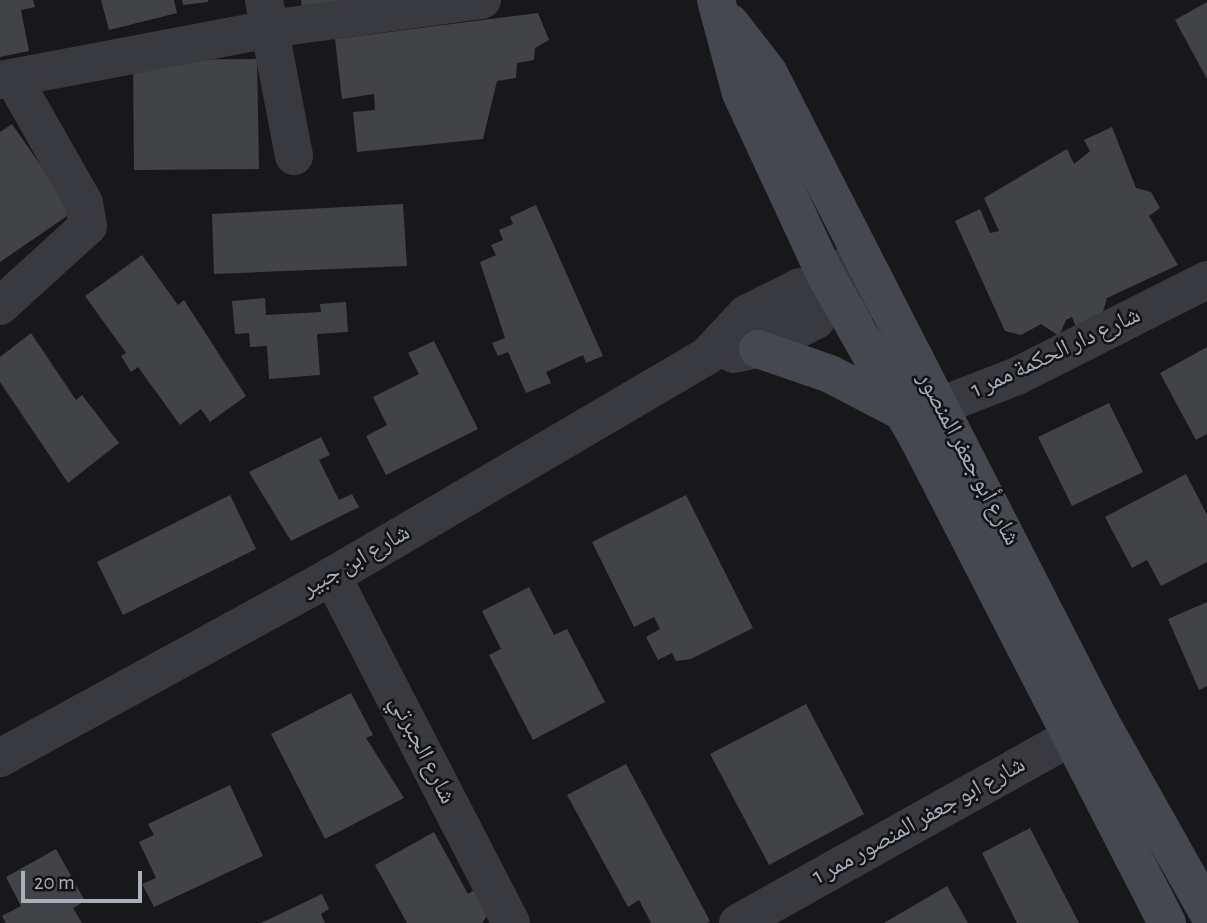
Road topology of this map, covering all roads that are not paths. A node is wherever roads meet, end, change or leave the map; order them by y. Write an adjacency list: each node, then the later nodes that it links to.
1 (482, 0): 3 (street)
2 (718, 6): 6 (street, شارع أبو جعفر المنصور); 8 (street, شارع أبو جعفر المنصور)
3 (266, 15): 4 (street); 5 (street)
4 (6, 79): 10 (street)
5 (294, 156)
6 (856, 242): 8 (street, شارع ابن جبير); 9 (street, شارع أبو جعفر المنصور)
7 (1207, 280): 13 (street, شارع دار الحكمة ممر 1)
8 (834, 290): 9 (street, شارع ابن جبير); 11 (street, شارع ابن جبير); 12 (street, شارع ابن جبير); 14 (street, شارع أبو جعفر المنصور)
9 (884, 300): 13 (street, شارع أبو جعفر المنصور)
10 (0, 306)
11 (758, 349): 12 (street, شارع ابن جبير); 14 (street)
12 (708, 355): 15 (street, شارع ابن جبير)
13 (940, 406): 14 (street, شارع دار الحكمة ممر 1); 16 (street, شارع أبو جعفر المنصور)
14 (901, 411): 16 (street, شارع أبو جعفر المنصور)
15 (332, 576): 17 (street, شارع ابن جبير); 19 (street, شارع الجبرتي)
16 (1084, 729): 18 (street, شارع أبو جعفر المنصور); 20 (street, شارع ابو جعفر المنصور ممر 1); 21 (street, شارع أبو جعفر المنصور)
17 (0, 758)
18 (1207, 911)
19 (511, 923)
20 (738, 923)
21 (1167, 923)

